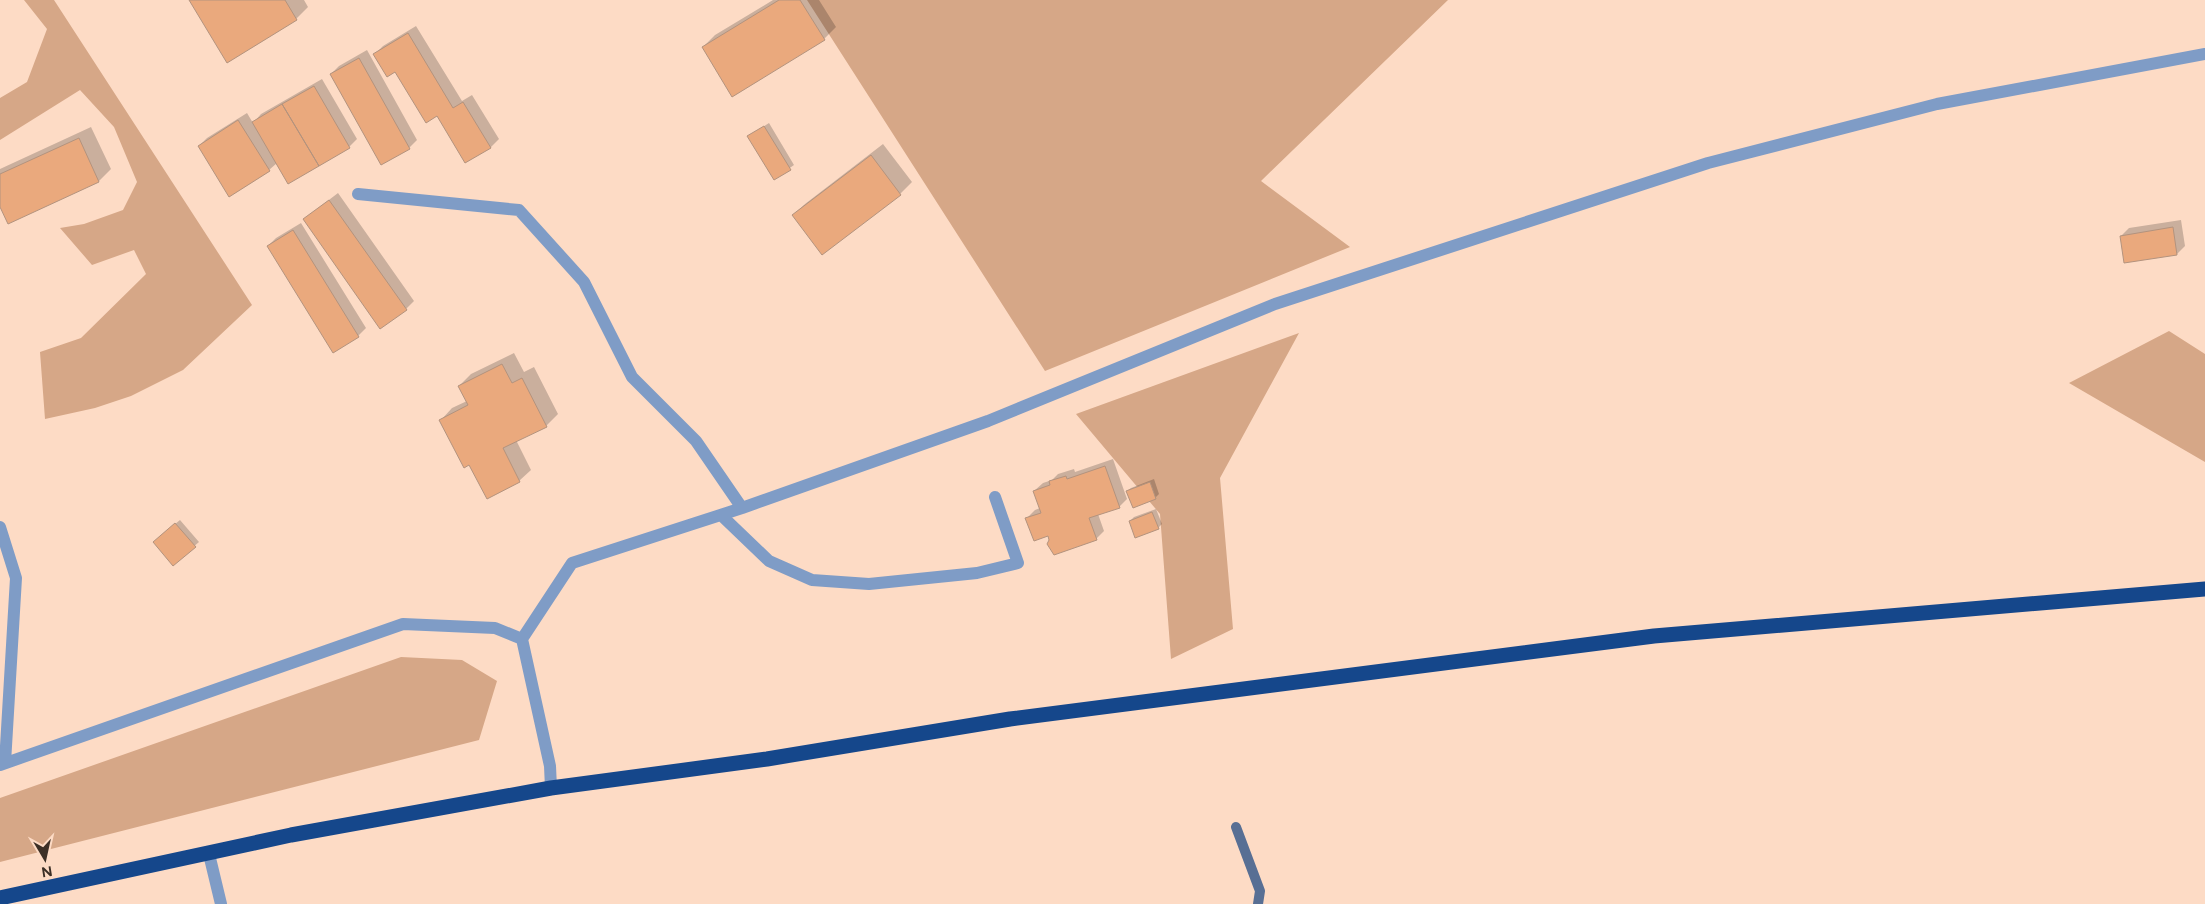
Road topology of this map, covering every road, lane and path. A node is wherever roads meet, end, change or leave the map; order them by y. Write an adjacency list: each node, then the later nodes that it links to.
1 (2205, 54): 4 (street)
2 (358, 194): 4 (street)
3 (995, 497): 5 (street)
4 (742, 508): 5 (street)
5 (721, 515): 8 (street)
6 (0, 527): 9 (street)
7 (2205, 589): 10 (highway)
8 (522, 639): 9 (street); 10 (street)
9 (3, 764)
10 (551, 788): 11 (highway)
11 (209, 854): 12 (highway); 13 (street)
12 (0, 898)
13 (221, 904)

